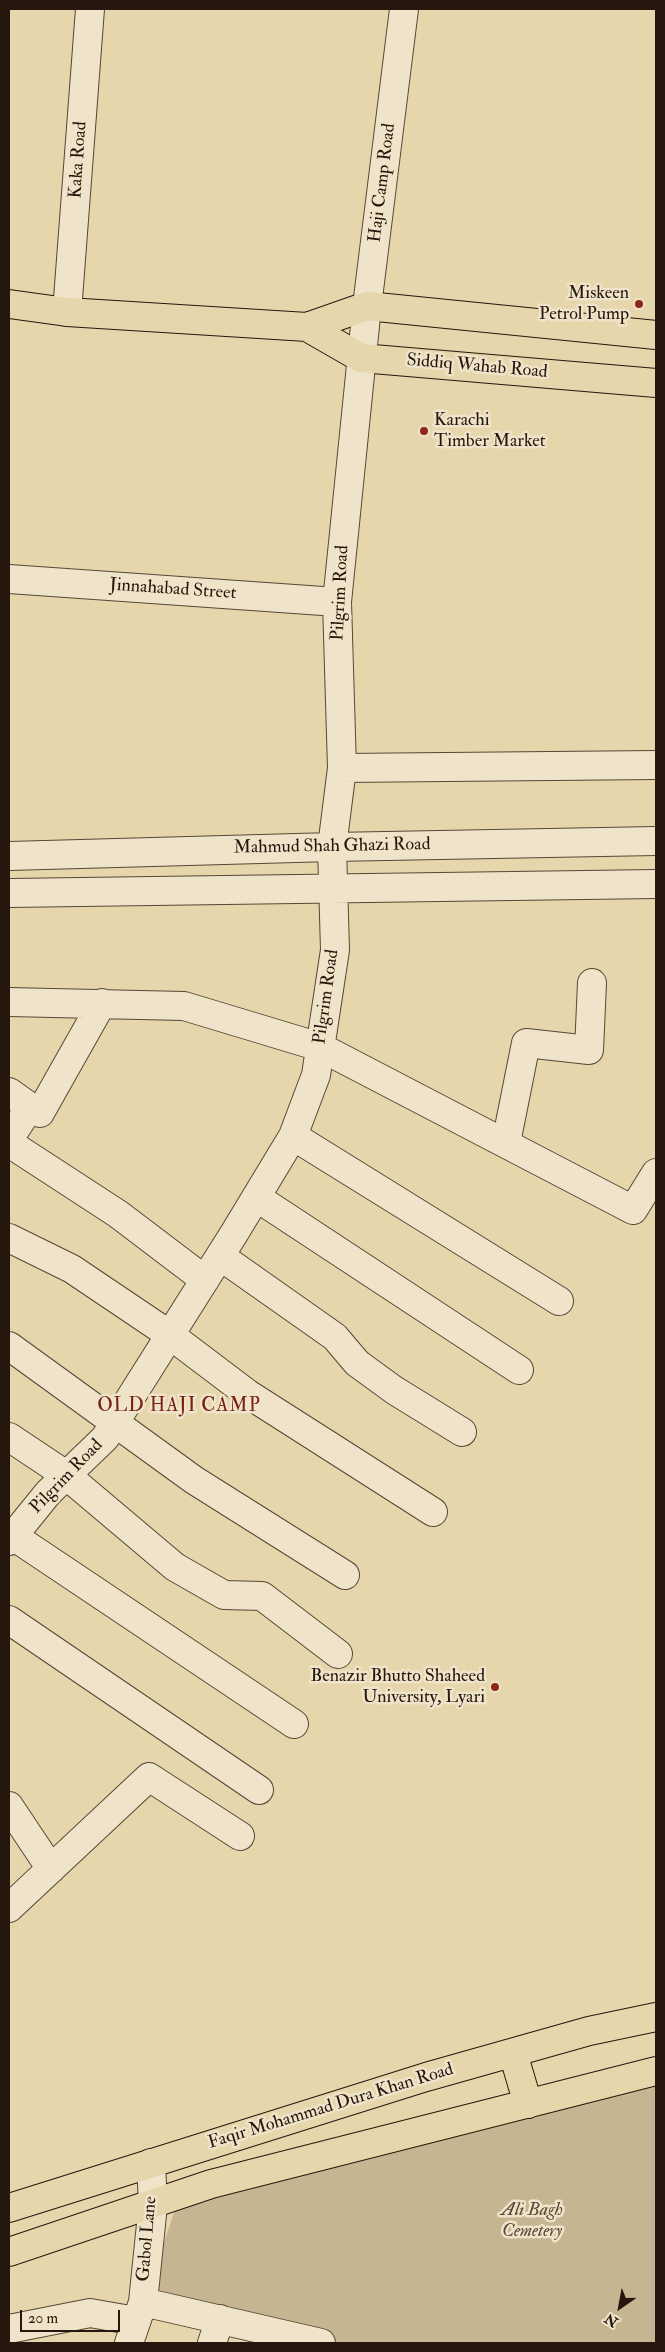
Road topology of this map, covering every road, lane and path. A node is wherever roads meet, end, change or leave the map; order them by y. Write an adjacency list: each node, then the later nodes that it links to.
1 (90, 9): 5 (street, Kaka Road)
2 (404, 9): 4 (street, Haji Camp Road)
3 (9, 304): 5 (main road, Siddiq Wahab Road)
4 (367, 306): 6 (main road, Siddiq Wahab Road); 7 (main road, Siddiq Wahab Road); 8 (street, Haji Camp Road)
5 (67, 312): 6 (main road, Siddiq Wahab Road)
6 (307, 327): 8 (main road, Siddiq Wahab Road)
7 (656, 335)
8 (363, 358): 9 (main road, Siddiq Wahab Road); 11 (street, Pilgrim Road)
9 (656, 383)
10 (9, 579): 11 (street, Jinnahabad Street)
11 (337, 602): 13 (street, Pilgrim Road)
12 (656, 765): 13 (street)
13 (342, 768): 15 (street, Pilgrim Road)
14 (656, 841): 15 (street, Mahmud Shah Ghazi Road)
15 (332, 846): 16 (street, Mahmud Shah Ghazi Road); 18 (street, Pilgrim Road)
16 (9, 856)
17 (656, 884): 18 (street)
18 (333, 888): 19 (street); 23 (street, Pilgrim Road)
19 (9, 893)
20 (592, 983): 28 (street)
21 (9, 1002): 22 (street)
22 (102, 1003): 23 (street); 24 (street)
23 (320, 1047): 25 (street, Pilgrim Road); 28 (street)
24 (19, 1100): 26 (street)
25 (293, 1136): 30 (street, Pilgrim Road); 34 (street)
26 (9, 1139)
27 (9, 1143): 33 (street)
28 (506, 1143): 29 (street)
29 (656, 1173)
30 (256, 1197): 32 (street, Pilgrim Road); 37 (street)
31 (9, 1238): 35 (street)
32 (220, 1256): 33 (street, Pilgrim Road); 39 (street)
33 (205, 1280): 35 (street, Pilgrim Road)
34 (559, 1301)
35 (170, 1335): 38 (street, Pilgrim Road); 42 (street)
36 (9, 1346): 38 (street)
37 (519, 1370)
38 (115, 1422): 41 (street, Pilgrim Road); 44 (street)
39 (462, 1432)
40 (9, 1437): 41 (street)
41 (66, 1475): 43 (street, Pilgrim Road); 46 (street)
42 (433, 1512)
43 (11, 1539): 47 (street)
44 (345, 1575)
45 (9, 1620): 48 (street)
46 (338, 1654)
47 (294, 1724)
48 (259, 1790)
49 (9, 1806): 51 (street)
50 (240, 1836): 51 (street)
51 (51, 1869): 52 (street)
52 (9, 1908)
53 (656, 2017): 54 (main road, Faqir Mohammad Dura Khan Road)
54 (513, 2053): 56 (main road); 57 (main road, Faqir Mohammad Dura Khan Road)
55 (656, 2071): 56 (main road)
56 (528, 2104): 58 (main road)
57 (151, 2163): 58 (street, Gabol Lane); 59 (main road, Faqir Mohammad Dura Khan Road)
58 (153, 2205): 60 (main road); 61 (street, Gabol Lane)
59 (9, 2208)
60 (9, 2252)
61 (136, 2322): 62 (street); 63 (street)
62 (9, 2328)
63 (216, 2331): 64 (street)
64 (307, 2342)

